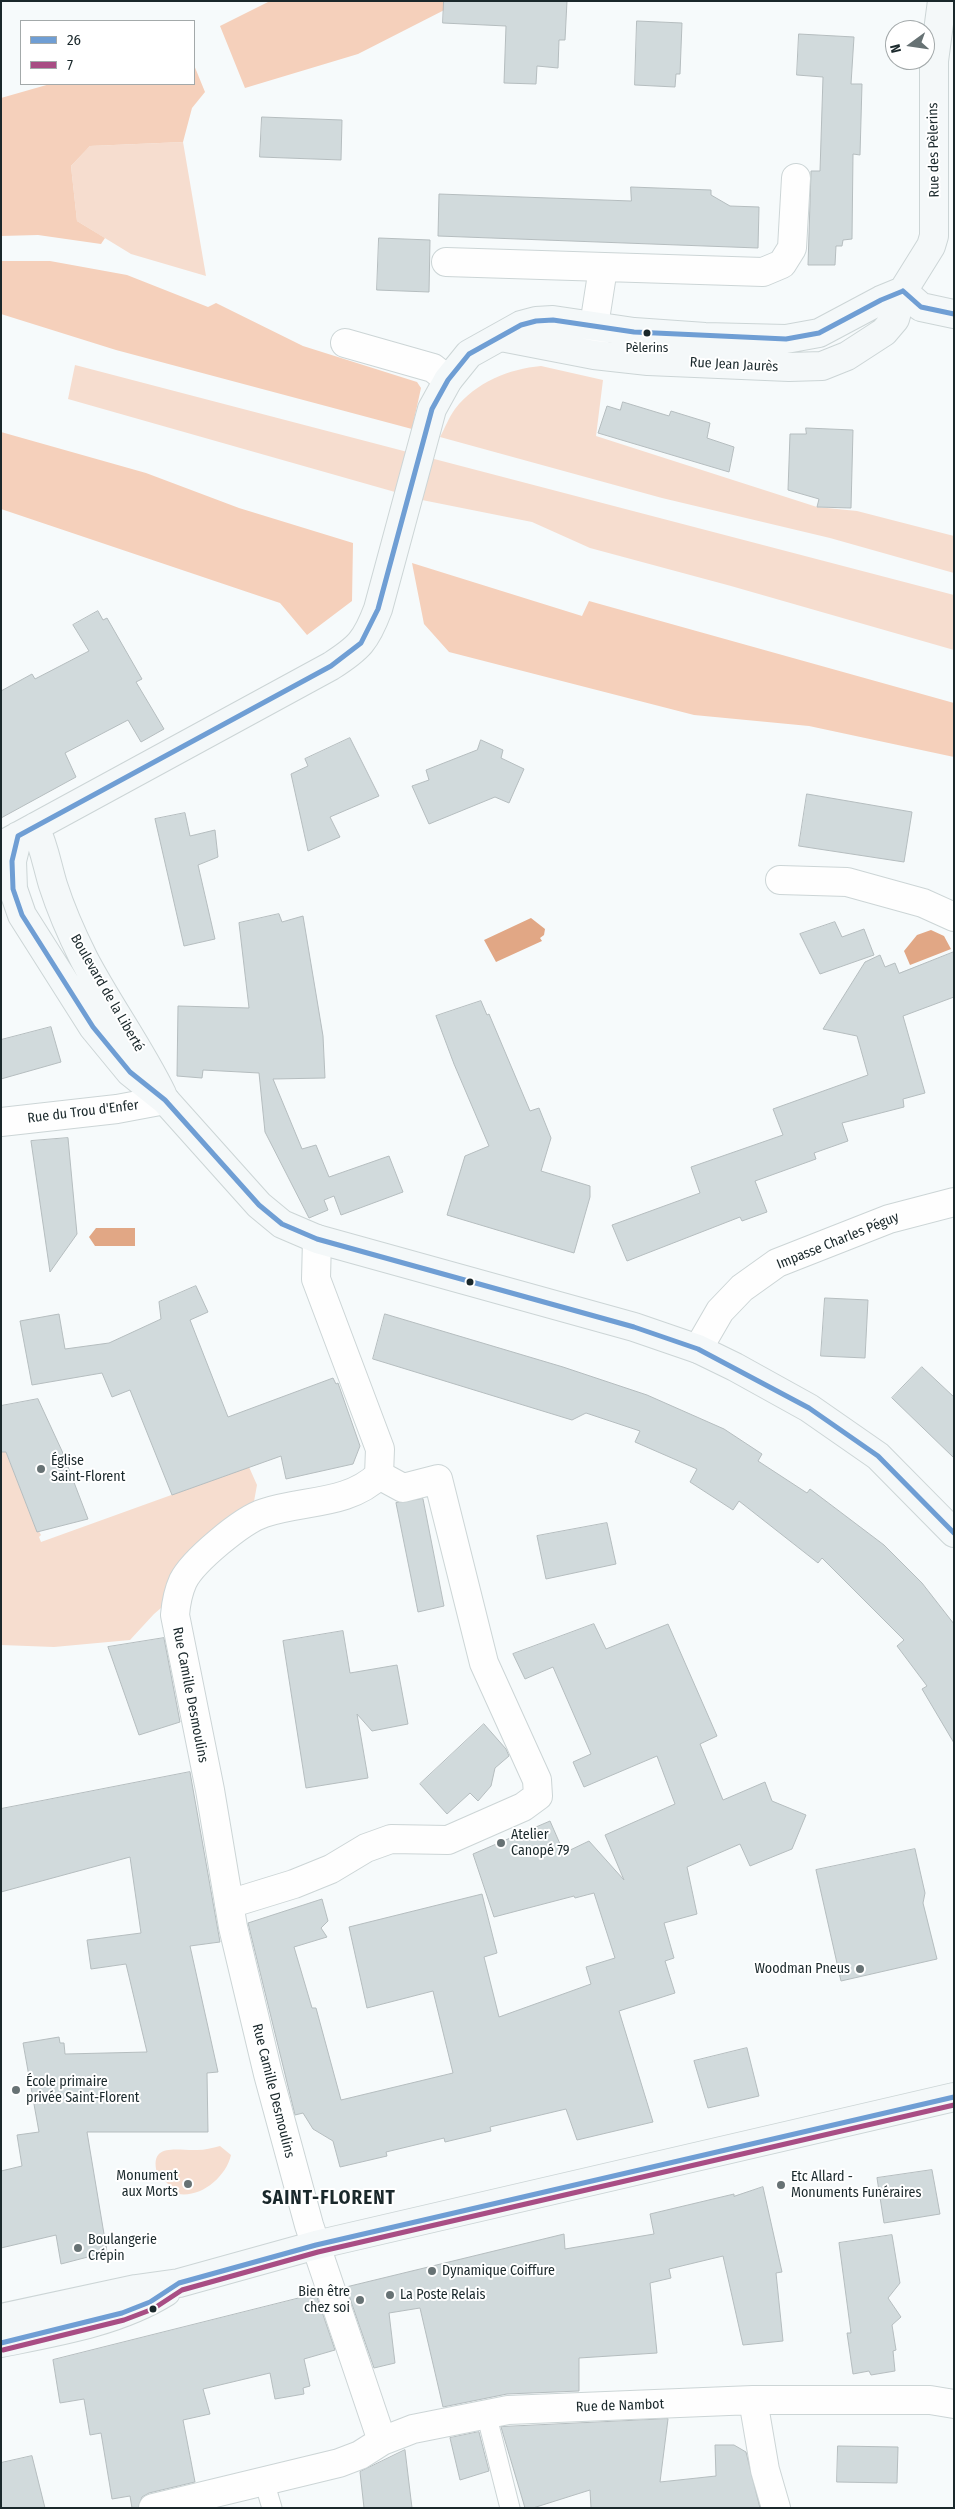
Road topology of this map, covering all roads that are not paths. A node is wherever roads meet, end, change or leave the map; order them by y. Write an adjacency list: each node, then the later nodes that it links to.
1 (942, 1): 5 (street, Rue des Pèlerins)
2 (796, 178): 4 (street)
3 (446, 262): 4 (street)
4 (603, 268): 7 (street)
5 (903, 291): 6 (street); 7 (street, Rue Jean Jaurès); 10 (street, Rue Jean Jaurès)
6 (954, 314)
7 (595, 326): 8 (street, Rue Jean Jaurès); 10 (street)
8 (501, 337): 10 (street, Rue Jean Jaurès); 11 (street, Rue Jean Jaurès)
9 (345, 343): 11 (street)
10 (594, 354)
11 (448, 380): 12 (street, Rue Jean Jaurès)
12 (18, 836): 16 (street, Boulevard de la Liberté); 17 (street, Boulevard de la Liberté)
13 (780, 880): 15 (street)
14 (1, 910): 16 (street, Boulevard de la Liberté)
15 (954, 917)
16 (36, 939): 17 (street, Boulevard de la Liberté)
17 (165, 1100): 18 (street, Rue du Trou d'Enfer); 20 (street, Boulevard de la Liberté)
18 (1, 1122)
19 (954, 1202): 21 (street, Impasse Charles Péguy)
20 (317, 1239): 21 (street, Boulevard de la Liberté); 22 (street)
21 (698, 1349): 23 (street, Boulevard de la Liberté)
22 (379, 1475): 24 (street, Rue Camille Desmoulins); 24 (street)
23 (954, 1533)
24 (229, 1904): 26 (street, Rue Camille Desmoulins)
25 (954, 2096): 26 (street)
26 (316, 2244): 27 (street); 33 (street)
27 (179, 2283): 28 (street); 29 (street)
28 (1, 2318)
29 (1, 2343)
30 (753, 2400): 31 (street, Rue de Nambot); 32 (street, Rue de Nambot); 38 (street)
31 (954, 2404)
32 (486, 2413): 33 (street, Rue de Nambot); 37 (lane)
33 (382, 2440): 34 (street, Rue de Nambot)
34 (264, 2481): 35 (street, Rue de Nambot); 36 (lane)
35 (152, 2508)
36 (272, 2508)
37 (510, 2508)
38 (776, 2508)

